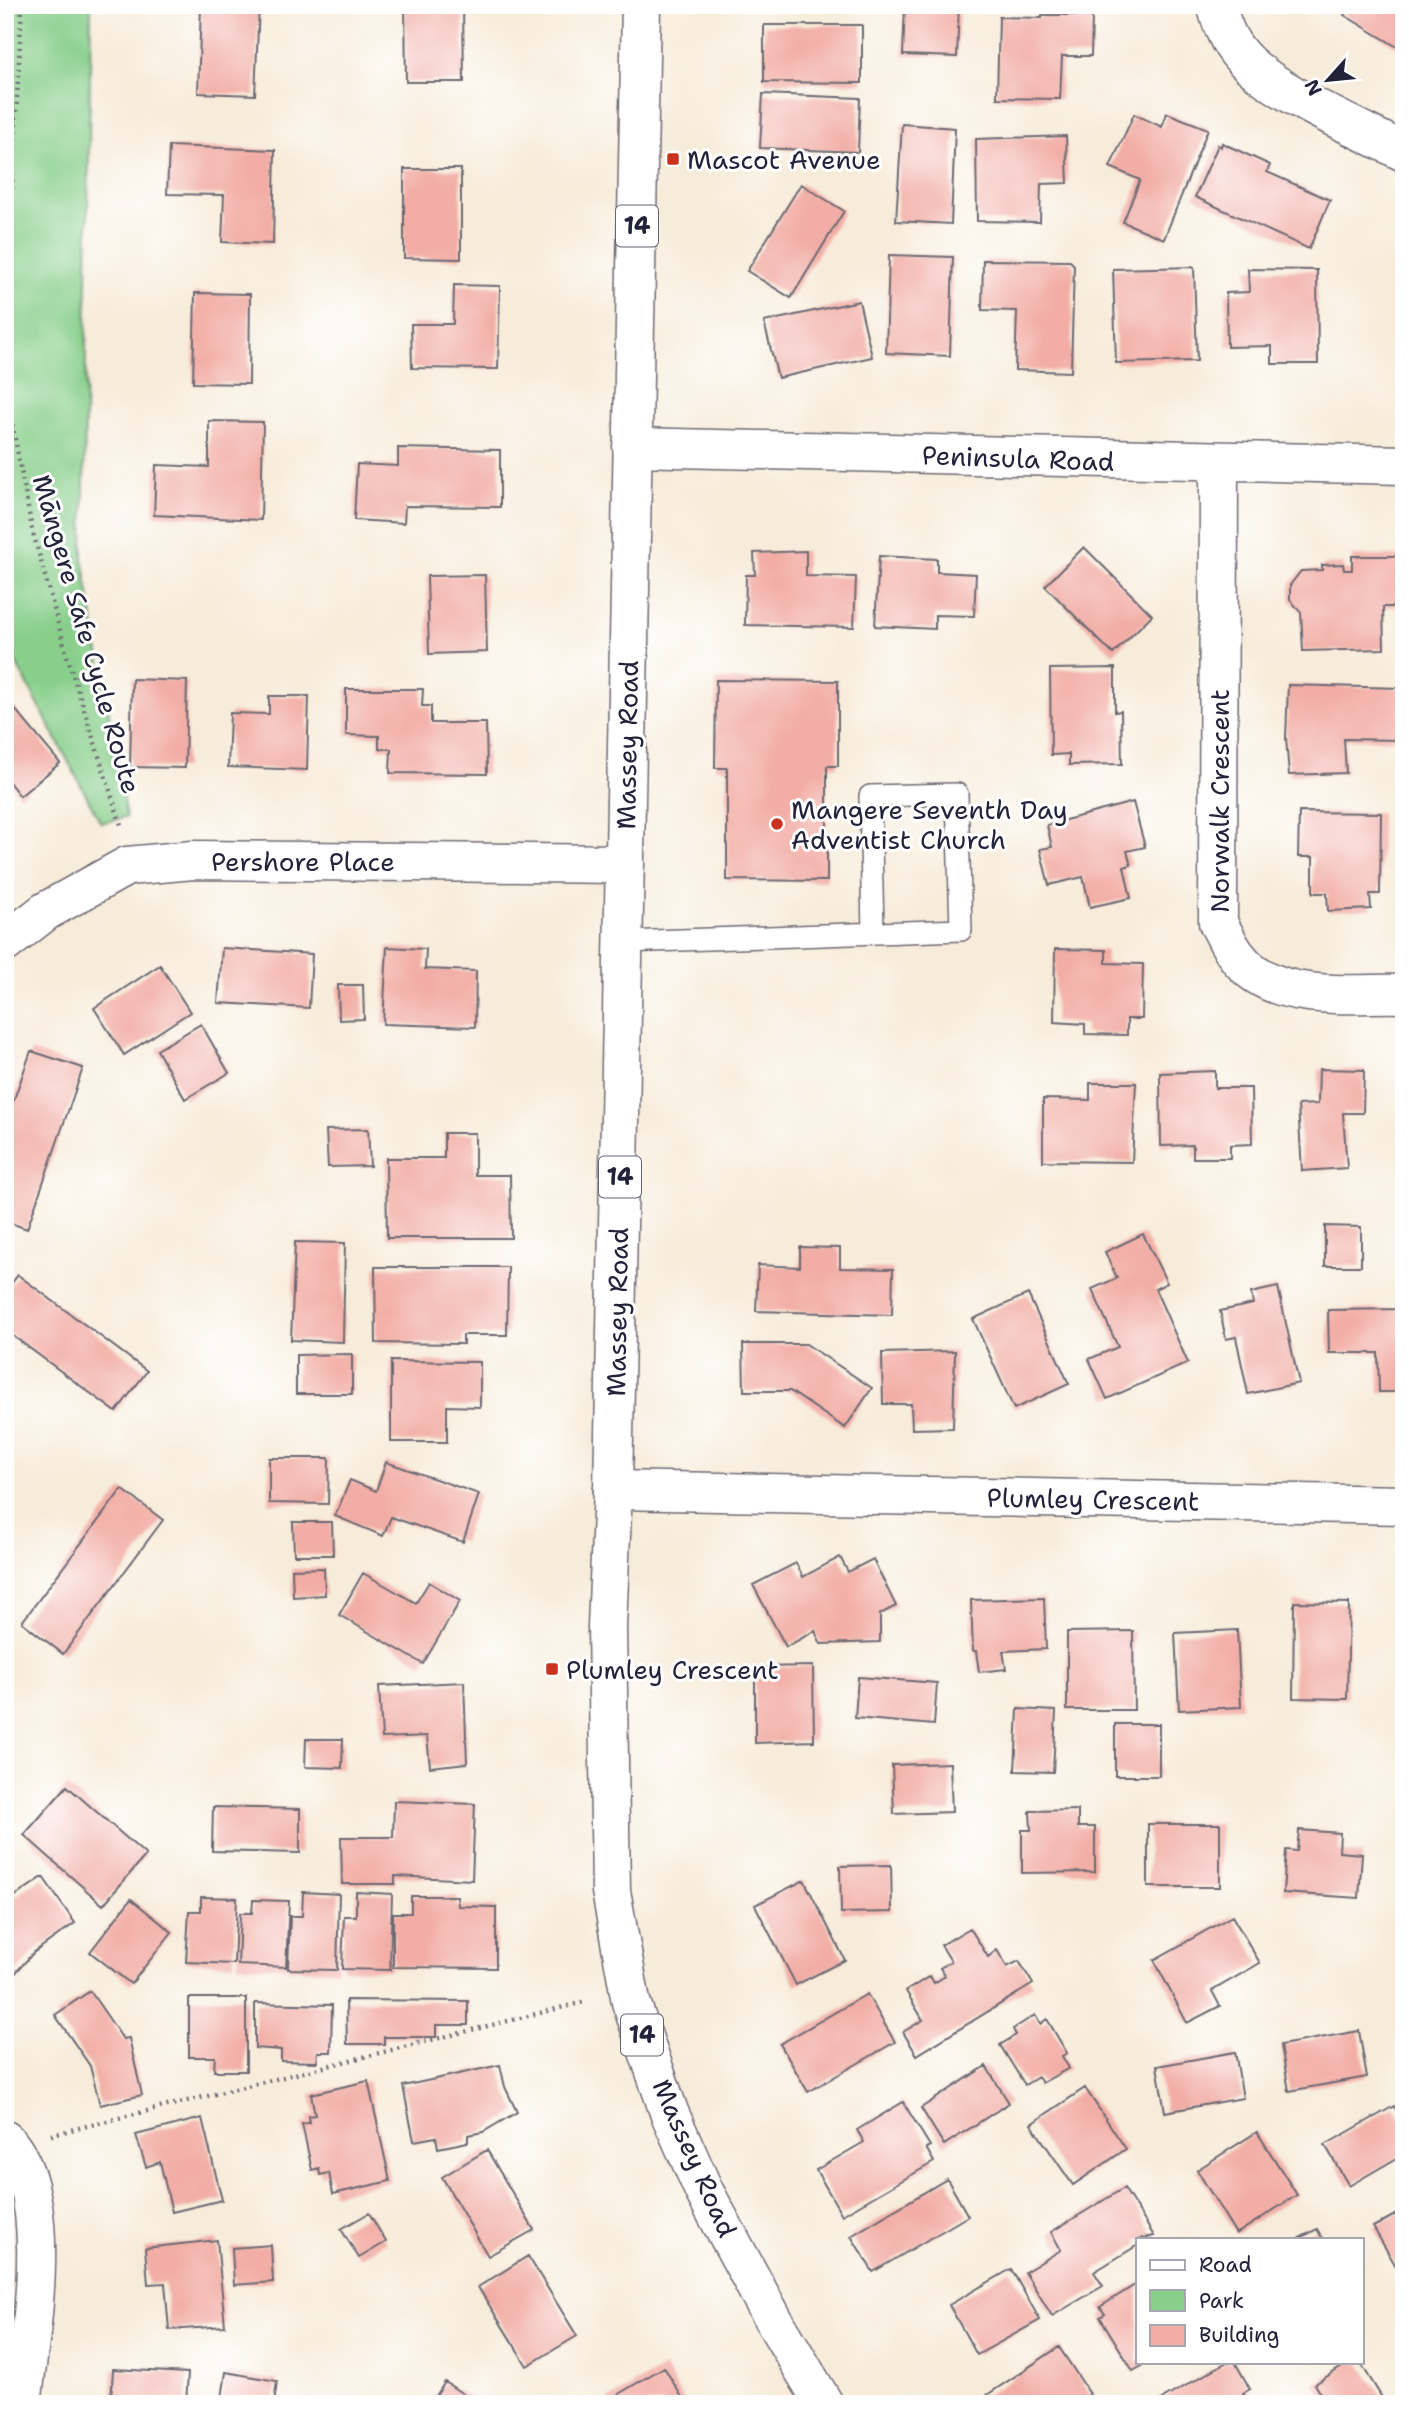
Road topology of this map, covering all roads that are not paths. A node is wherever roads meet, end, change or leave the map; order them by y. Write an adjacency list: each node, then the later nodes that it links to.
1 (641, 5): 4 (street, Massey Road / 14)
2 (1216, 5): 3 (street)
3 (1404, 152)
4 (632, 447): 5 (street, Peninsula Road); 7 (street, Massey Road / 14)
5 (1219, 463): 6 (street, Peninsula Road); 11 (street, Norwalk Crescent)
6 (1404, 465)
7 (625, 864): 9 (street, Massey Road / 14); 10 (street, Pershore Place)
8 (873, 932): 8 (lane); 9 (lane)
9 (625, 942): 12 (street, Massey Road / 14)
10 (5, 943)
11 (1404, 994)
12 (613, 1490): 13 (street, Plumley Crescent); 16 (street, Massey Road / 14)
13 (1404, 1506)
14 (8, 2142): 15 (street)
15 (22, 2404)
16 (824, 2404)

